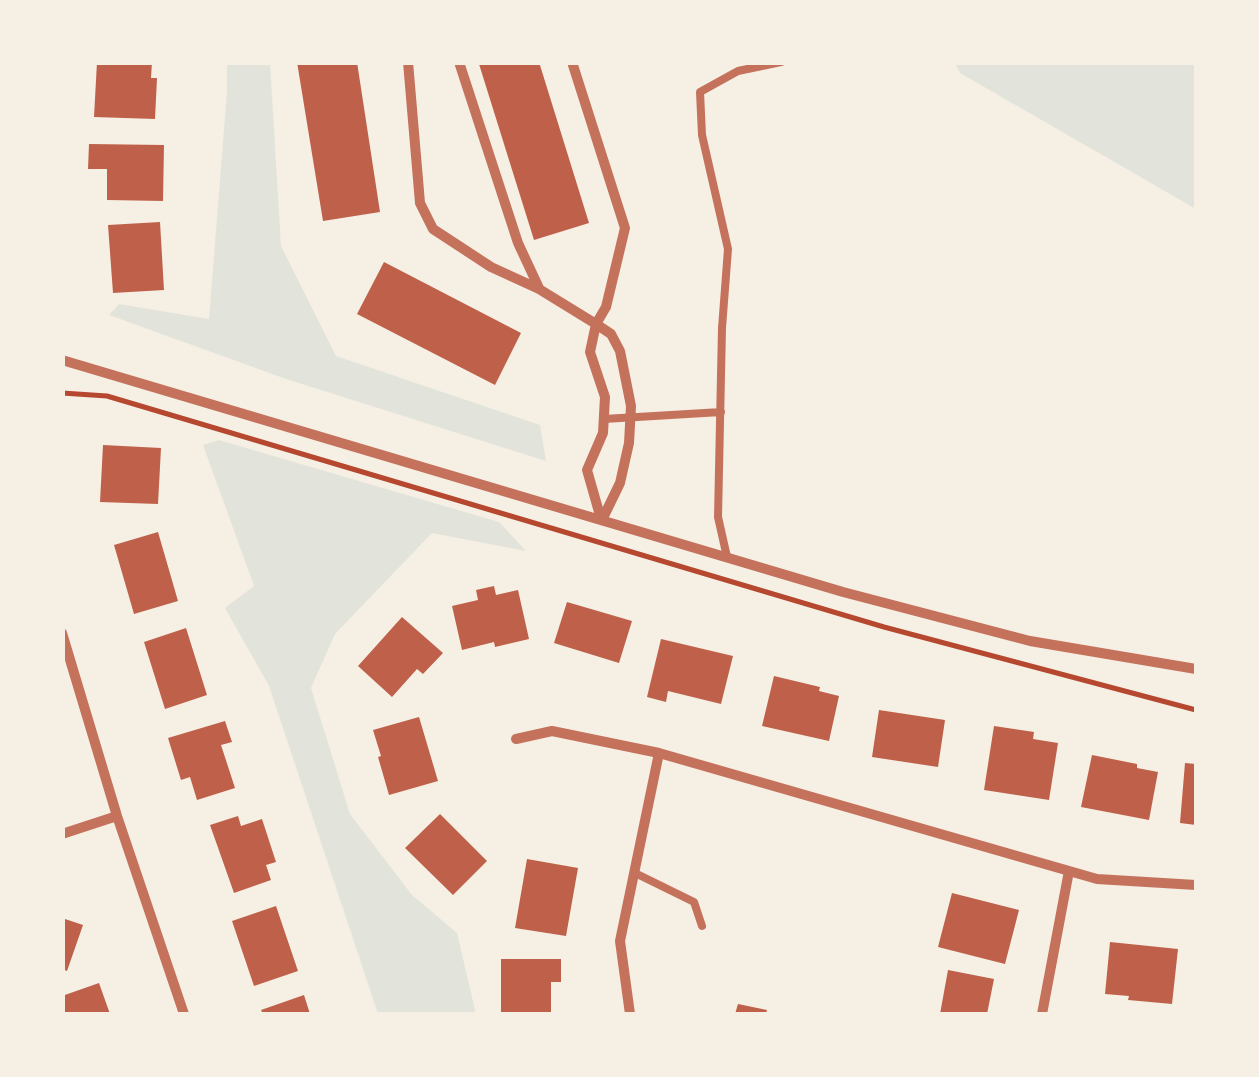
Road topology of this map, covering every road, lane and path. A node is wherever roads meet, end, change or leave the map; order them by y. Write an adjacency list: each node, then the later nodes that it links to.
1 (408, 62): 5 (street)
2 (459, 62): 5 (street)
3 (572, 62): 6 (street)
4 (781, 62): 9 (lane)
5 (540, 289): 6 (street)
6 (596, 324): 10 (street); 11 (street)
7 (63, 362): 12 (street)
8 (62, 393): 16 (path)
9 (721, 412): 10 (lane); 13 (lane)
10 (630, 418): 11 (lane); 12 (street)
11 (604, 419): 12 (street)
12 (602, 520): 13 (street)
13 (728, 558): 15 (street)
14 (62, 633): 19 (street)
15 (1196, 670)
16 (1196, 710)
17 (516, 740): 18 (street)
18 (660, 753): 21 (street); 22 (street)
19 (117, 816): 20 (street); 25 (street)
20 (62, 834)
21 (1069, 871): 23 (street); 27 (street)
22 (635, 874): 24 (lane); 26 (street)
23 (1196, 885)
24 (702, 926)
25 (184, 1014)
26 (630, 1014)
27 (1042, 1014)

